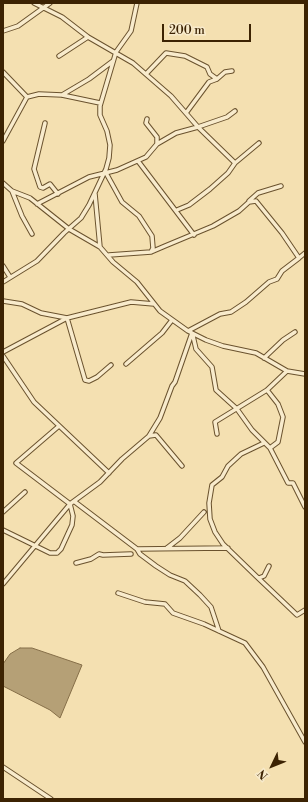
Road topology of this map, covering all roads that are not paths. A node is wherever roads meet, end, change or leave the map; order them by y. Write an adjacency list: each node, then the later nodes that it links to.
1 (34, 3): 4 (street)
2 (50, 3): 4 (street)
3 (138, 3): 7 (street)
4 (42, 8): 5 (street); 6 (street)
5 (3, 31)
6 (88, 37): 7 (street); 8 (street)
7 (116, 52): 9 (street); 12 (street)
8 (58, 56)
9 (113, 61): 14 (street); 16 (street)
10 (232, 71): 13 (street)
11 (3, 72): 15 (street)
12 (146, 74): 13 (street); 18 (street)
13 (217, 79): 18 (street)
14 (62, 95): 15 (street); 16 (street)
15 (27, 97): 22 (street)
16 (100, 103): 28 (street)
17 (235, 111): 21 (street)
18 (186, 113): 21 (street)
19 (147, 119): 25 (street)
20 (45, 123): 33 (street)
21 (198, 127): 25 (street); 27 (street)
22 (4, 136): 23 (street)
23 (3, 141)
24 (259, 143): 27 (street)
25 (157, 144): 26 (street)
26 (138, 161): 28 (street); 36 (street)
27 (235, 163): 36 (street)
28 (104, 174): 32 (street); 33 (street); 41 (street)
29 (3, 183): 31 (street)
30 (281, 186): 34 (street)
31 (12, 191): 35 (street); 38 (street)
32 (94, 192): 37 (street); 40 (street)
33 (58, 194): 35 (street)
34 (249, 202): 39 (street); 44 (street)
35 (37, 204): 37 (street)
36 (176, 210): 39 (street)
37 (69, 229): 40 (street); 46 (street)
38 (32, 234)
39 (194, 235): 41 (street)
40 (100, 247): 43 (street)
41 (151, 252): 43 (street)
42 (305, 253): 44 (street)
43 (109, 256): 49 (street)
44 (299, 258): 52 (street)
45 (3, 266): 46 (street)
46 (10, 277): 47 (street)
47 (3, 282)
48 (3, 301): 50 (street)
49 (154, 304): 50 (street); 51 (street)
50 (67, 318): 54 (street); 58 (street)
51 (172, 320): 52 (street); 57 (street)
52 (190, 332): 56 (street); 62 (street); 65 (street)
53 (295, 332): 56 (street)
54 (3, 352)
55 (3, 356): 63 (street)
56 (264, 358): 59 (street)
57 (126, 364)
58 (111, 365)
59 (287, 371): 60 (street); 61 (street)
60 (305, 374)
61 (267, 390): 62 (street); 67 (street)
62 (237, 409): 64 (street); 66 (street)
63 (59, 426): 69 (street); 72 (street)
64 (217, 434)
65 (150, 436): 68 (street); 69 (street)
66 (264, 443): 67 (street); 79 (street)
67 (270, 448): 73 (street)
68 (182, 466)
69 (109, 473): 71 (street)
70 (25, 492): 74 (street)
71 (74, 502): 72 (street); 80 (street)
72 (70, 504): 77 (street); 77 (street)
73 (305, 507)
74 (3, 512)
75 (204, 512): 78 (street)
76 (3, 530): 77 (street)
77 (36, 545): 85 (street)
78 (167, 548): 79 (street); 80 (street)
79 (228, 548): 84 (street)
80 (137, 549): 88 (street)
81 (131, 554): 82 (street)
82 (76, 563)
83 (270, 566): 84 (street)
84 (259, 578): 87 (street)
85 (3, 584)
86 (118, 593): 88 (street)
87 (305, 610)
88 (219, 630): 89 (street)
89 (305, 742)
90 (3, 767): 91 (street)
91 (51, 799)

